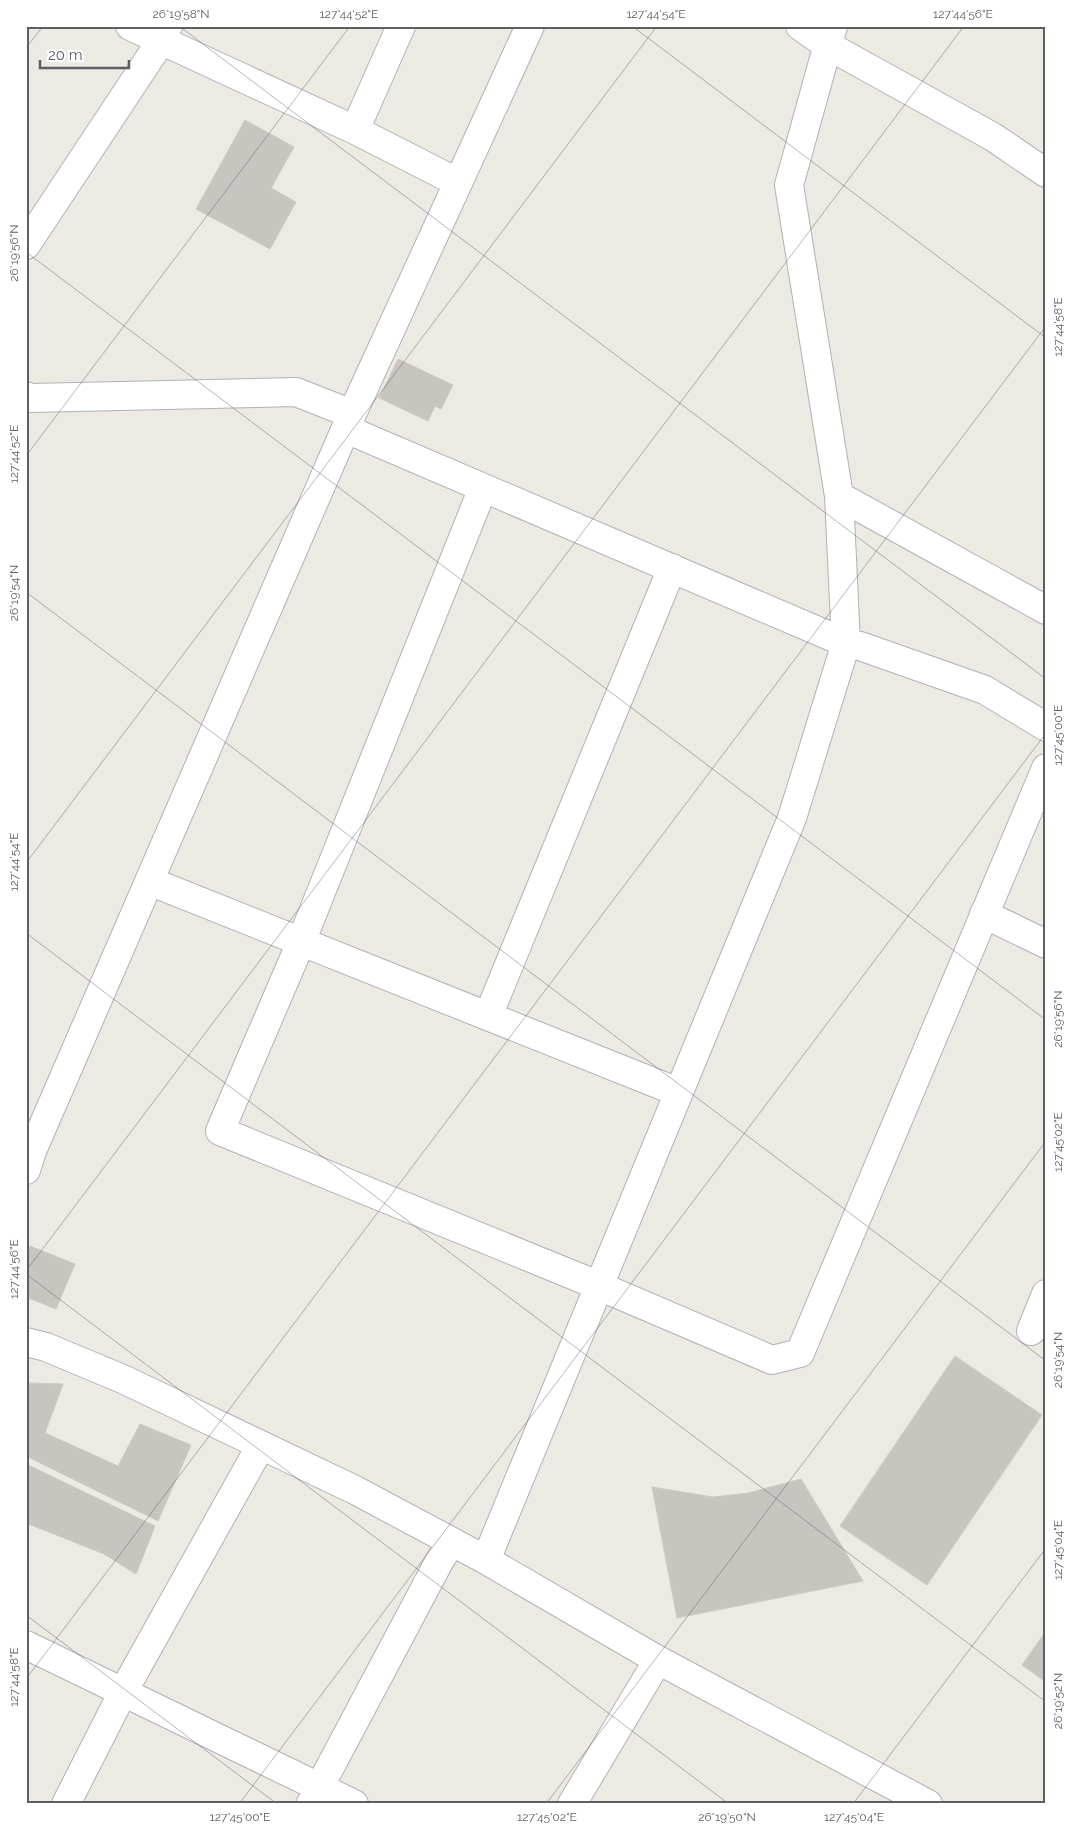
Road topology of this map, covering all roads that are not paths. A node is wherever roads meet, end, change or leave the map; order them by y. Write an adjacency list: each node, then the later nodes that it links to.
1 (130, 26): 5 (street)
2 (401, 26): 7 (street)
3 (530, 26): 9 (street)
4 (800, 26): 6 (street)
5 (165, 34): 7 (street); 10 (street)
6 (830, 36): 8 (street); 14 (street)
7 (355, 130): 9 (street)
8 (1046, 173)
9 (457, 182): 12 (street)
10 (26, 245)
11 (26, 396): 12 (street)
12 (349, 421): 13 (street); 20 (street)
13 (483, 488): 15 (street); 22 (street)
14 (839, 496): 16 (street); 17 (street)
15 (672, 568): 17 (street); 24 (street)
16 (1046, 610)
17 (846, 643): 18 (street); 25 (street)
18 (1046, 727)
19 (1046, 768): 21 (street)
20 (149, 881): 22 (street); 26 (street)
21 (984, 914): 23 (street); 27 (street)
22 (301, 942): 24 (street); 27 (street)
23 (1046, 944)
24 (488, 1016): 25 (street)
25 (678, 1092): 27 (street)
26 (26, 1170)
27 (598, 1286): 33 (street)
28 (1046, 1294): 29 (street)
29 (1031, 1331)
30 (26, 1342): 31 (street)
31 (261, 1445): 32 (street); 36 (street)
32 (451, 1543): 33 (street); 37 (street)
33 (486, 1560): 35 (street)
34 (26, 1645): 36 (street)
35 (658, 1660): 40 (street); 41 (street)
36 (123, 1692): 37 (street); 38 (street)
37 (315, 1795): 39 (street)
38 (66, 1804)
39 (354, 1804)
40 (572, 1804)
41 (928, 1804)

